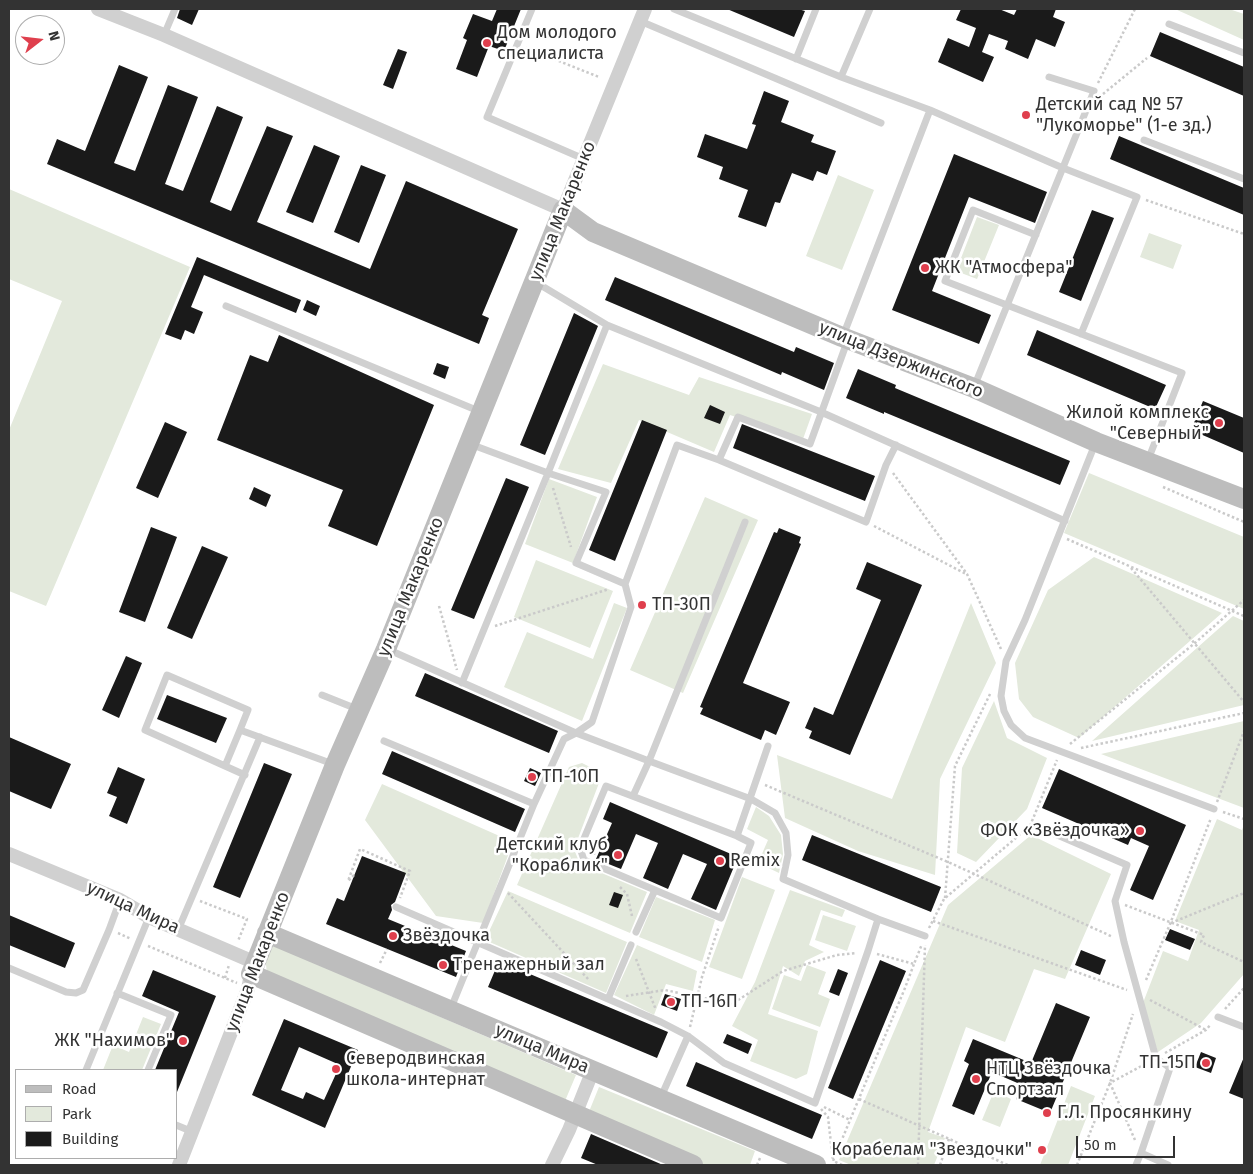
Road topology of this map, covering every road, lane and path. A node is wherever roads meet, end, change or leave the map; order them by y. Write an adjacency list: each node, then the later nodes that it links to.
1 (98, 9): 8 (street)
2 (175, 9): 11 (lane)
3 (532, 9): 12 (lane)
4 (674, 9): 15 (lane)
5 (816, 9): 15 (lane)
6 (870, 9): 17 (lane)
7 (1135, 9): 19 (path)
8 (120, 13): 11 (street)
9 (642, 15): 22 (lane); 24 (street, улица Макаренко)
10 (1169, 24): 13 (lane)
11 (164, 35): 28 (street)
12 (518, 44): 16 (path); 24 (lane)
13 (1244, 53)
14 (1147, 58): 20 (path)
15 (796, 59): 17 (lane)
16 (599, 77)
17 (841, 77): 21 (lane)
18 (1048, 77): 19 (lane)
19 (1094, 90): 20 (lane)
20 (1087, 108): 25 (lane)
21 (930, 110): 25 (lane); 36 (lane)
22 (881, 123)
23 (1144, 140): 26 (lane)
24 (584, 159): 28 (street, улица Макаренко)
25 (1063, 168): 27 (lane); 30 (lane)
26 (1244, 179)
27 (1137, 197): 29 (path); 35 (lane)
28 (563, 210): 31 (street, улица Макаренко); 36 (street, улица Дзержинского)
29 (1244, 234)
30 (1036, 235): 33 (lane); 33 (lane)
31 (534, 282): 34 (lane); 38 (street, улица Макаренко)
32 (226, 306): 38 (lane)
33 (1008, 306): 35 (lane); 37 (lane)
34 (607, 325): 39 (lane); 46 (lane)
35 (1081, 334): 44 (lane)
36 (845, 338): 37 (street, улица Дзержинского); 39 (lane)
37 (974, 388): 40 (street, улица Дзержинского)
38 (481, 412): 41 (street, улица Макаренко)
39 (821, 412): 42 (lane); 43 (lane)
40 (1096, 442): 44 (street, улица Дзержинского); 48 (lane)
41 (470, 444): 46 (lane); 62 (street, улица Макаренко)
42 (896, 445): 45 (lane); 48 (lane)
43 (719, 460): 50 (lane); 55 (lane)
44 (1148, 462): 47 (street, улица Дзержинского)
45 (886, 465): 50 (lane); 54 (path)
46 (548, 473): 52 (path); 52 (lane); 60 (lane)
47 (1244, 499)
48 (1065, 520): 51 (lane)
49 (746, 522): 77 (lane)
50 (866, 522): 54 (path)
51 (1059, 535): 53 (path); 63 (lane)
52 (576, 563): 55 (lane)
53 (1129, 566): 58 (path); 61 (path)
54 (967, 574): 63 (path)
55 (625, 584): 60 (path); 72 (lane)
56 (1244, 600): 58 (path)
57 (438, 606): 64 (path)
58 (1232, 611): 59 (path); 61 (path)
59 (1244, 616)
60 (484, 630): 64 (lane)
61 (1195, 643): 67 (path); 76 (path)
62 (386, 649): 64 (lane); 68 (street, улица Макаренко)
63 (1006, 661): 76 (lane)
64 (462, 683): 72 (lane)
65 (994, 687): 91 (path)
66 (322, 695): 68 (lane)
67 (1244, 702)
68 (360, 710): 78 (street, улица Макаренко)
69 (1244, 713): 76 (path)
70 (240, 730): 73 (lane); 79 (lane); 79 (lane)
71 (1244, 731): 85 (path)
72 (576, 733): 77 (lane); 84 (lane)
73 (260, 737): 78 (lane); 80 (lane)
74 (384, 741): 84 (lane)
75 (768, 746): 81 (lane)
76 (1060, 752): 85 (lane); 87 (path)
77 (649, 761): 82 (lane); 83 (lane)
78 (335, 765): 111 (street, улица Макаренко)
79 (225, 766): 80 (lane)
80 (245, 775): 98 (lane)
81 (757, 781): 83 (lane); 91 (path)
82 (633, 796): 89 (lane); 92 (lane)
83 (751, 799): 89 (lane); 106 (lane)
84 (534, 804): 95 (lane)
85 (1214, 809): 86 (path); 107 (path)
86 (1244, 819)
87 (1030, 826): 88 (path); 93 (path)
88 (1055, 834): 101 (lane)
89 (737, 836): 104 (lane)
90 (9, 854): 100 (street, улица Мира)
91 (948, 862): 93 (path); 99 (path)
92 (605, 869): 96 (lane); 110 (path)
93 (974, 874): 99 (path); 115 (path)
94 (354, 875): 102 (path)
95 (501, 886): 114 (lane); 129 (path)
96 (655, 890): 104 (lane); 110 (lane)
97 (1244, 892): 107 (path)
98 (192, 898): 105 (path); 109 (lane)
99 (944, 899): 127 (path)
100 (120, 900): 103 (street, улица Мира); 108 (lane)
101 (1115, 901): 107 (path); 115 (lane)
102 (396, 907): 114 (lane)
103 (149, 917): 109 (street, улица Мира); 113 (lane)
104 (721, 918): 128 (path)
105 (247, 919)
106 (878, 919): 112 (lane); 118 (lane)
107 (1170, 924): 119 (path); 127 (path)
108 (110, 930): 113 (path); 121 (lane)
109 (178, 930): 123 (street, улица Мира)
110 (636, 932)
111 (267, 933): 123 (street, улица Макаренко); 130 (street, улица Мира)
112 (925, 936): 120 (path); 146 (path)
113 (138, 942): 123 (path); 125 (lane)
114 (478, 942): 129 (lane); 130 (lane)
115 (1124, 942): 127 (lane)
116 (631, 945): 126 (path); 129 (lane)
117 (387, 948): 122 (path)
118 (868, 952): 120 (path); 128 (path); 143 (lane)
119 (1244, 962)
120 (914, 964): 142 (path)
121 (9, 968)
122 (377, 969)
123 (250, 974): 144 (street, улица Мира); 148 (street, улица Макаренко)
124 (1244, 988): 131 (path)
125 (117, 993): 137 (lane); 138 (lane)
126 (649, 993): 128 (path); 129 (path); 132 (path)
127 (1140, 995): 134 (path); 136 (lane); 140 (path)
128 (698, 996): 135 (path)
129 (608, 999): 132 (lane)
130 (450, 1010): 139 (street, улица Мира)
131 (1218, 1016): 133 (lane); 134 (path)
132 (661, 1022): 135 (lane)
133 (1244, 1027)
134 (1206, 1030): 136 (path)
135 (688, 1036): 141 (lane); 143 (lane)
136 (1156, 1058): 140 (path); 150 (lane)
137 (86, 1069)
138 (148, 1069)
139 (592, 1070): 141 (street, улица Мира); 144 (street)
140 (1110, 1083): 150 (path); 159 (path)
141 (660, 1099): 151 (street, улица Мира)
142 (859, 1099): 145 (path); 146 (path)
143 (815, 1103): 145 (path); 151 (path)
144 (574, 1113): 153 (street); 154 (street, улица Мира)
145 (850, 1120): 151 (path)
146 (918, 1124): 149 (path); 156 (path)
147 (178, 1126): 148 (lane)
148 (193, 1132): 152 (street, улица Макаренко)
149 (949, 1139): 157 (path); 158 (path)
150 (1141, 1154): 160 (lane); 161 (lane)
151 (825, 1163): 155 (path)
152 (178, 1165)
153 (552, 1165)
154 (693, 1165)
155 (842, 1165)
156 (918, 1165)
157 (940, 1165)
158 (1008, 1165)
159 (1077, 1165)
160 (1136, 1165)
161 (1168, 1165)

